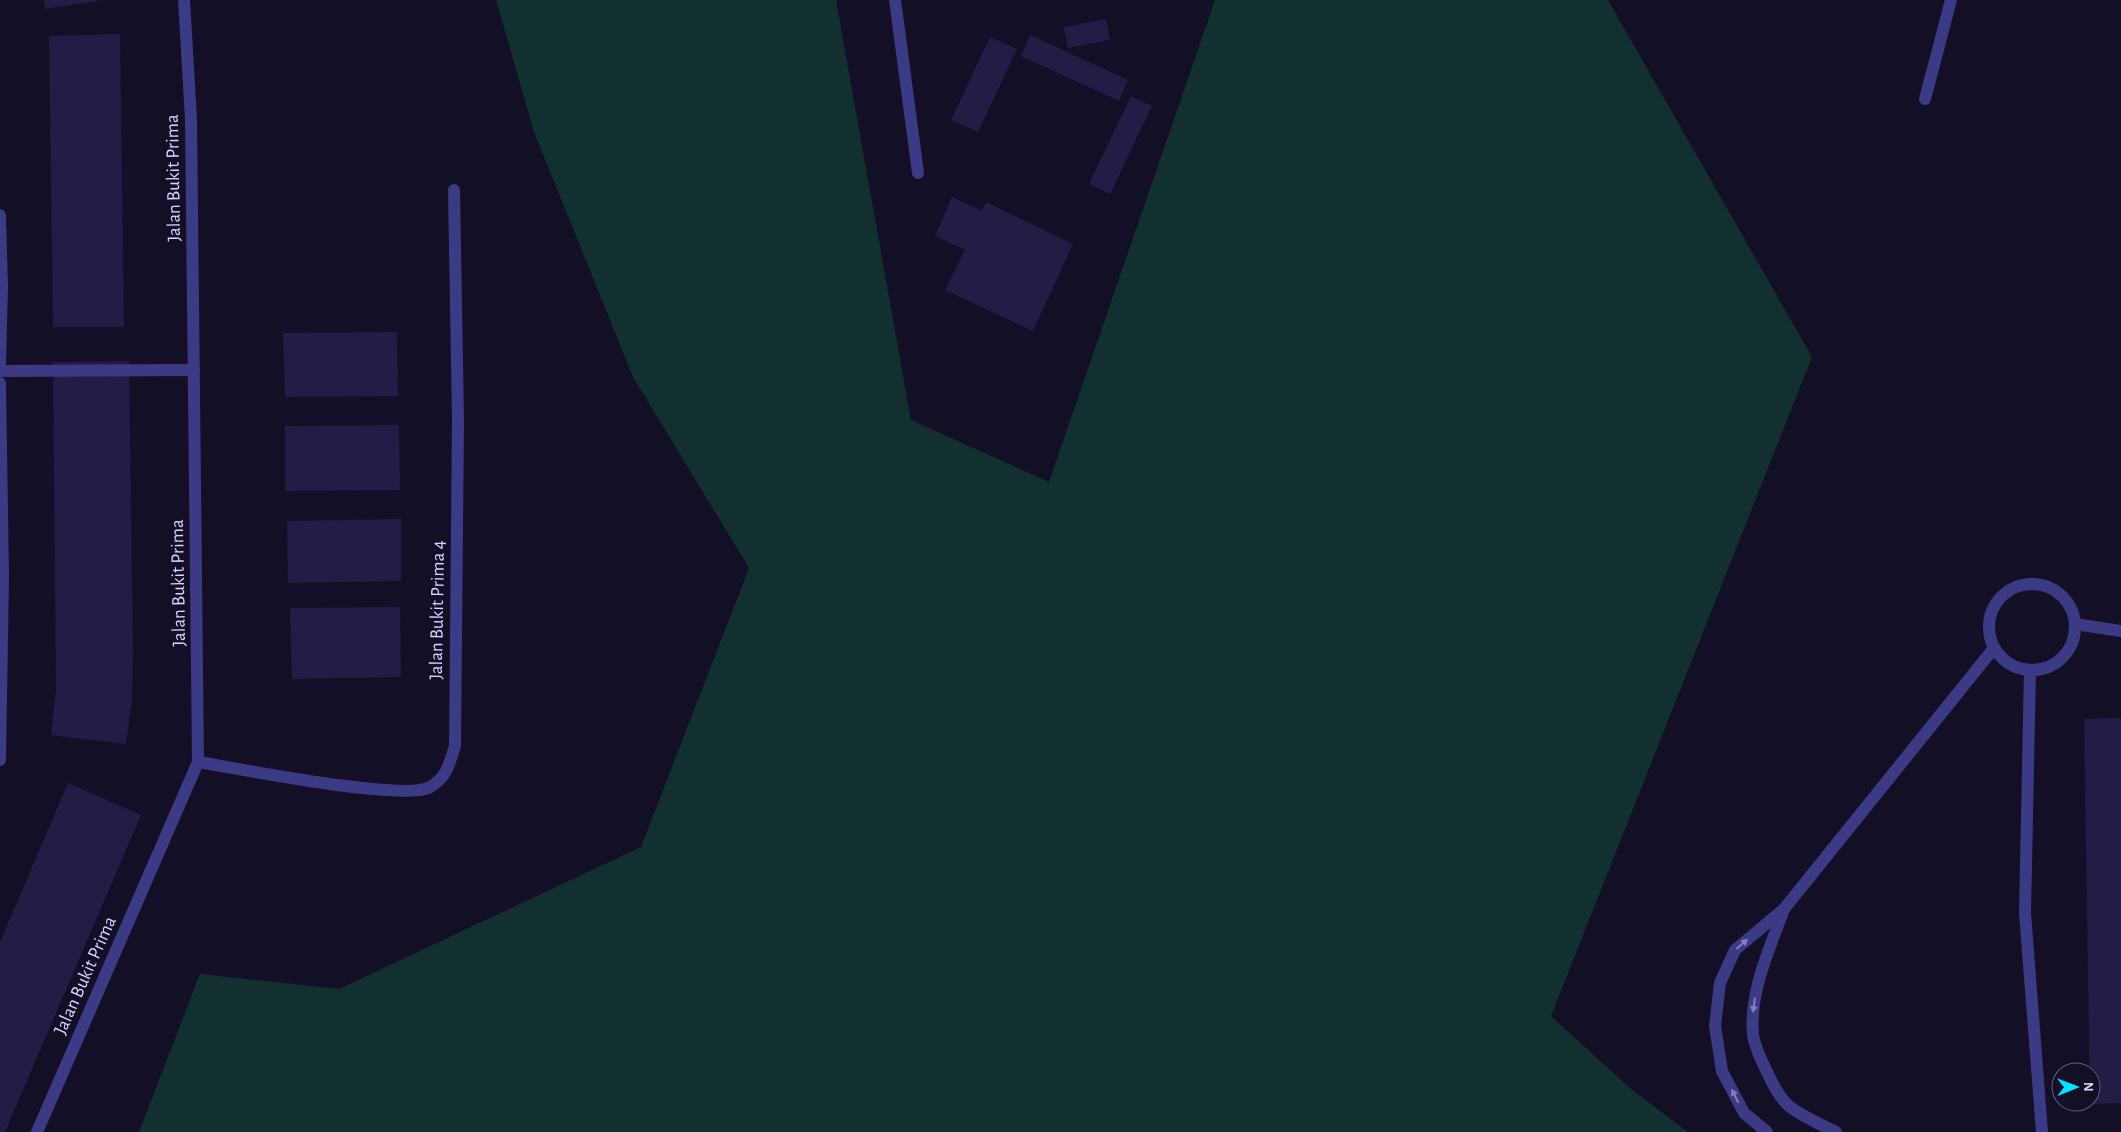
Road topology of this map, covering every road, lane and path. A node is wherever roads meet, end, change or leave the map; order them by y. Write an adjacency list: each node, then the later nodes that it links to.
1 (184, 0): 9 (street, Jalan Bukit Prima)
2 (895, 0): 5 (street)
3 (1951, 0): 4 (street)
4 (1925, 99)
5 (918, 173)
6 (454, 190): 17 (street, Jalan Bukit Prima 4)
7 (0, 215): 8 (street)
8 (0, 363)
9 (194, 370): 10 (street); 17 (street, Jalan Bukit Prima)
10 (0, 371)
11 (0, 383): 16 (street)
12 (2075, 624): 13 (street); 14 (street); 15 (street)
13 (2121, 630)
14 (1994, 648): 15 (street); 18 (street)
15 (2030, 670): 22 (street)
16 (0, 760)
17 (198, 762): 19 (street, Jalan Bukit Prima)
18 (1784, 909): 20 (street, one-way to 18); 21 (street, one-way to 21)
19 (36, 1132)
20 (1767, 1132)
21 (1836, 1132)
22 (2042, 1132)

